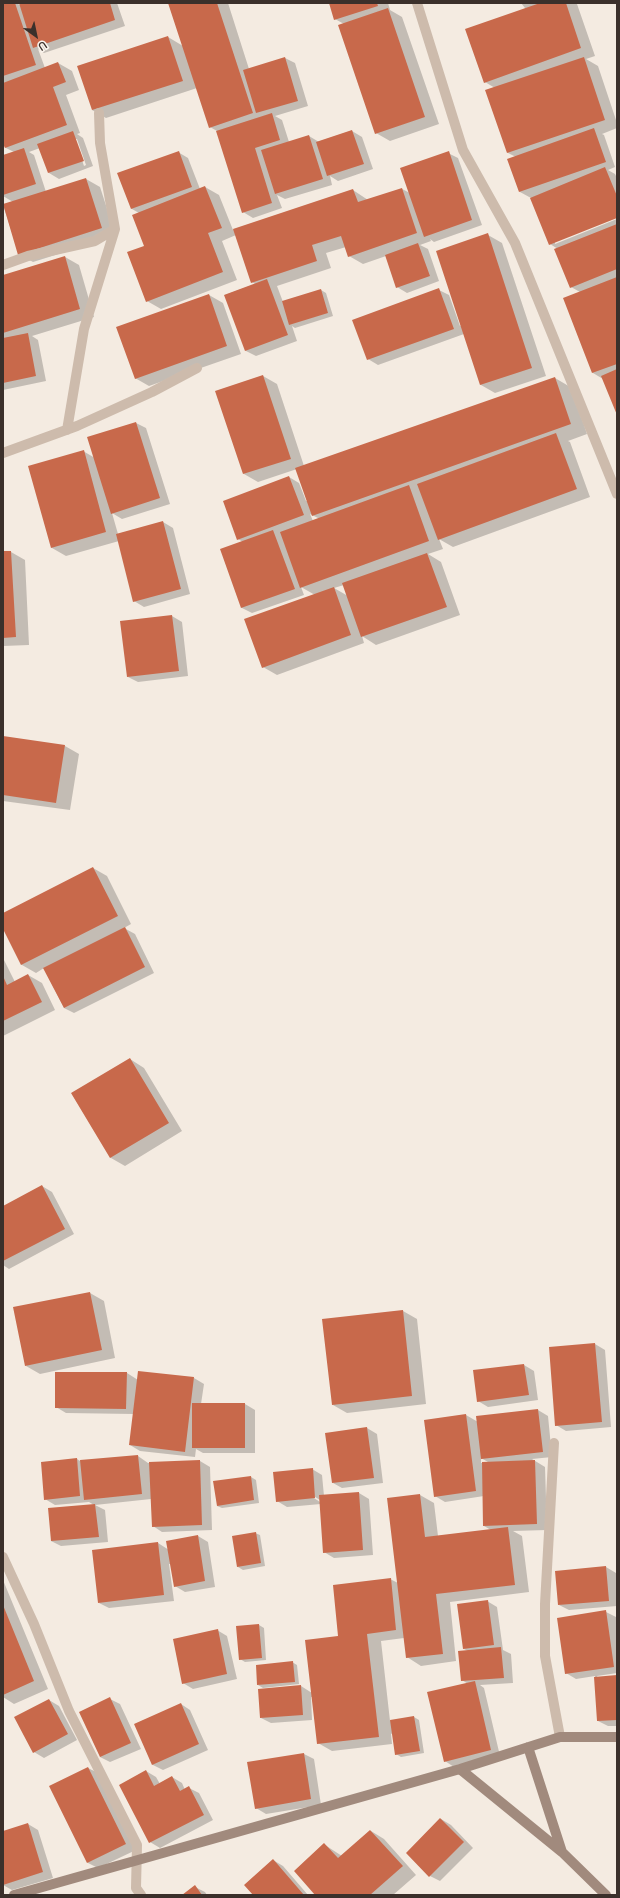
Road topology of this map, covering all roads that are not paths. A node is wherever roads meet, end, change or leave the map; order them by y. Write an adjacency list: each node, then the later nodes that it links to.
1 (416, 3): 8 (street)
2 (99, 113): 3 (street)
3 (115, 229): 4 (street); 6 (street)
4 (3, 265)
5 (197, 368): 6 (street)
6 (67, 430): 7 (street)
7 (3, 453)
8 (617, 494)
9 (554, 1443): 11 (street)
10 (3, 1557): 16 (street)
11 (560, 1737): 12 (street); 13 (street)
12 (617, 1737)
13 (528, 1747): 14 (street); 15 (street)
14 (460, 1769): 15 (street); 16 (street)
15 (562, 1852): 19 (street)
16 (137, 1861): 17 (street); 18 (street)
17 (14, 1895)
18 (141, 1895)
19 (606, 1895)

